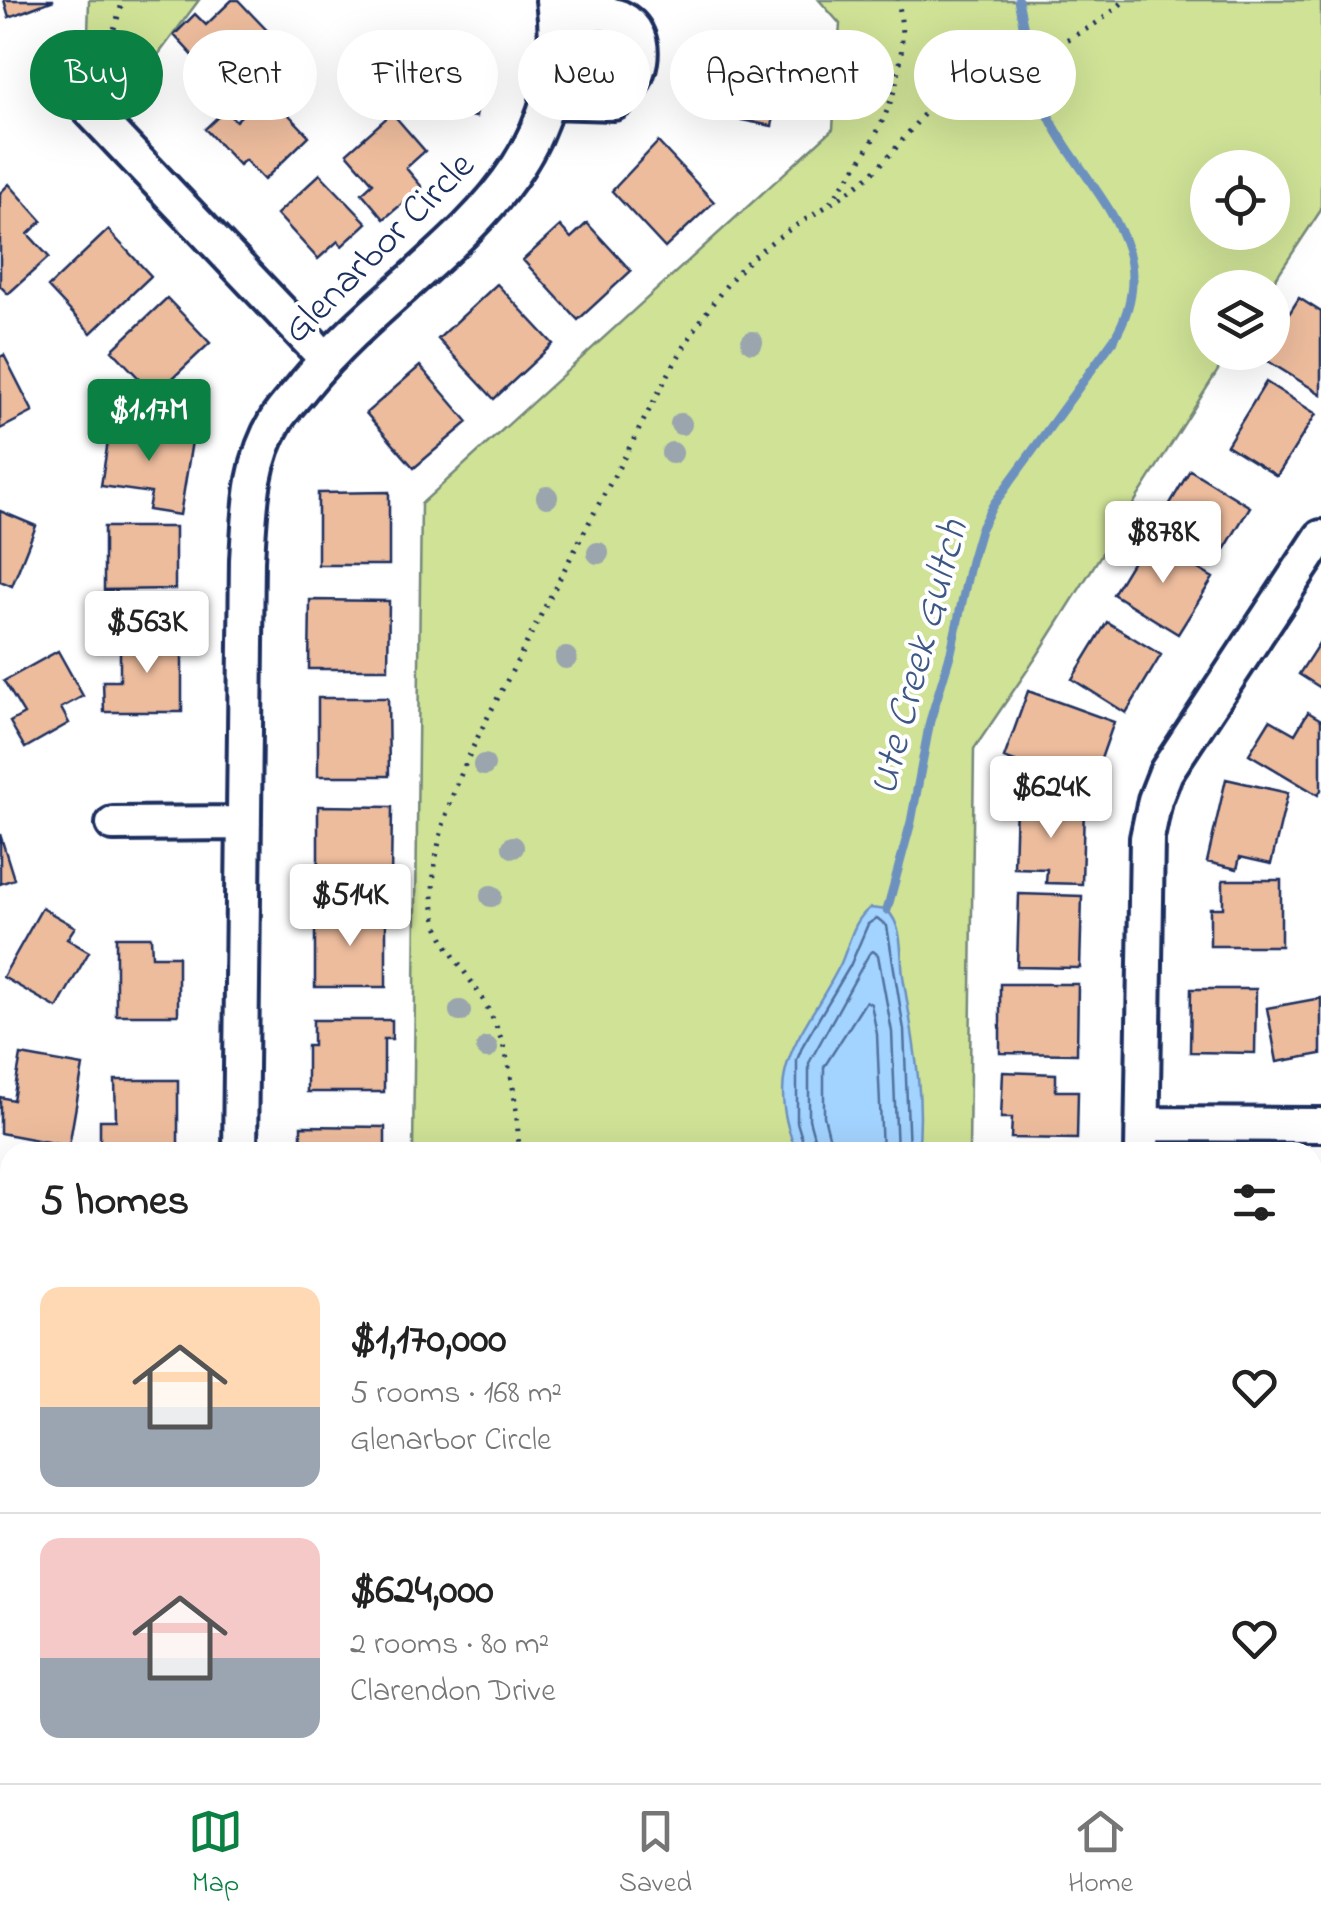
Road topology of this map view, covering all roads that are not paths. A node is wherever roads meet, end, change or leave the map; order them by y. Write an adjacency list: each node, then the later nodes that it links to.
1 (554, 7): 2 (street)
2 (632, 30)
3 (99, 120): 5 (street)
4 (542, 120): 5 (street, Glenarbor Circle)
5 (326, 359): 7 (street, Glenarbor Circle)
6 (1320, 542): 10 (street)
7 (244, 823): 8 (street); 11 (street, Glenarbor Circle)
8 (112, 824)
9 (1321, 1125): 10 (street)
10 (1142, 1138)
11 (240, 1142)

